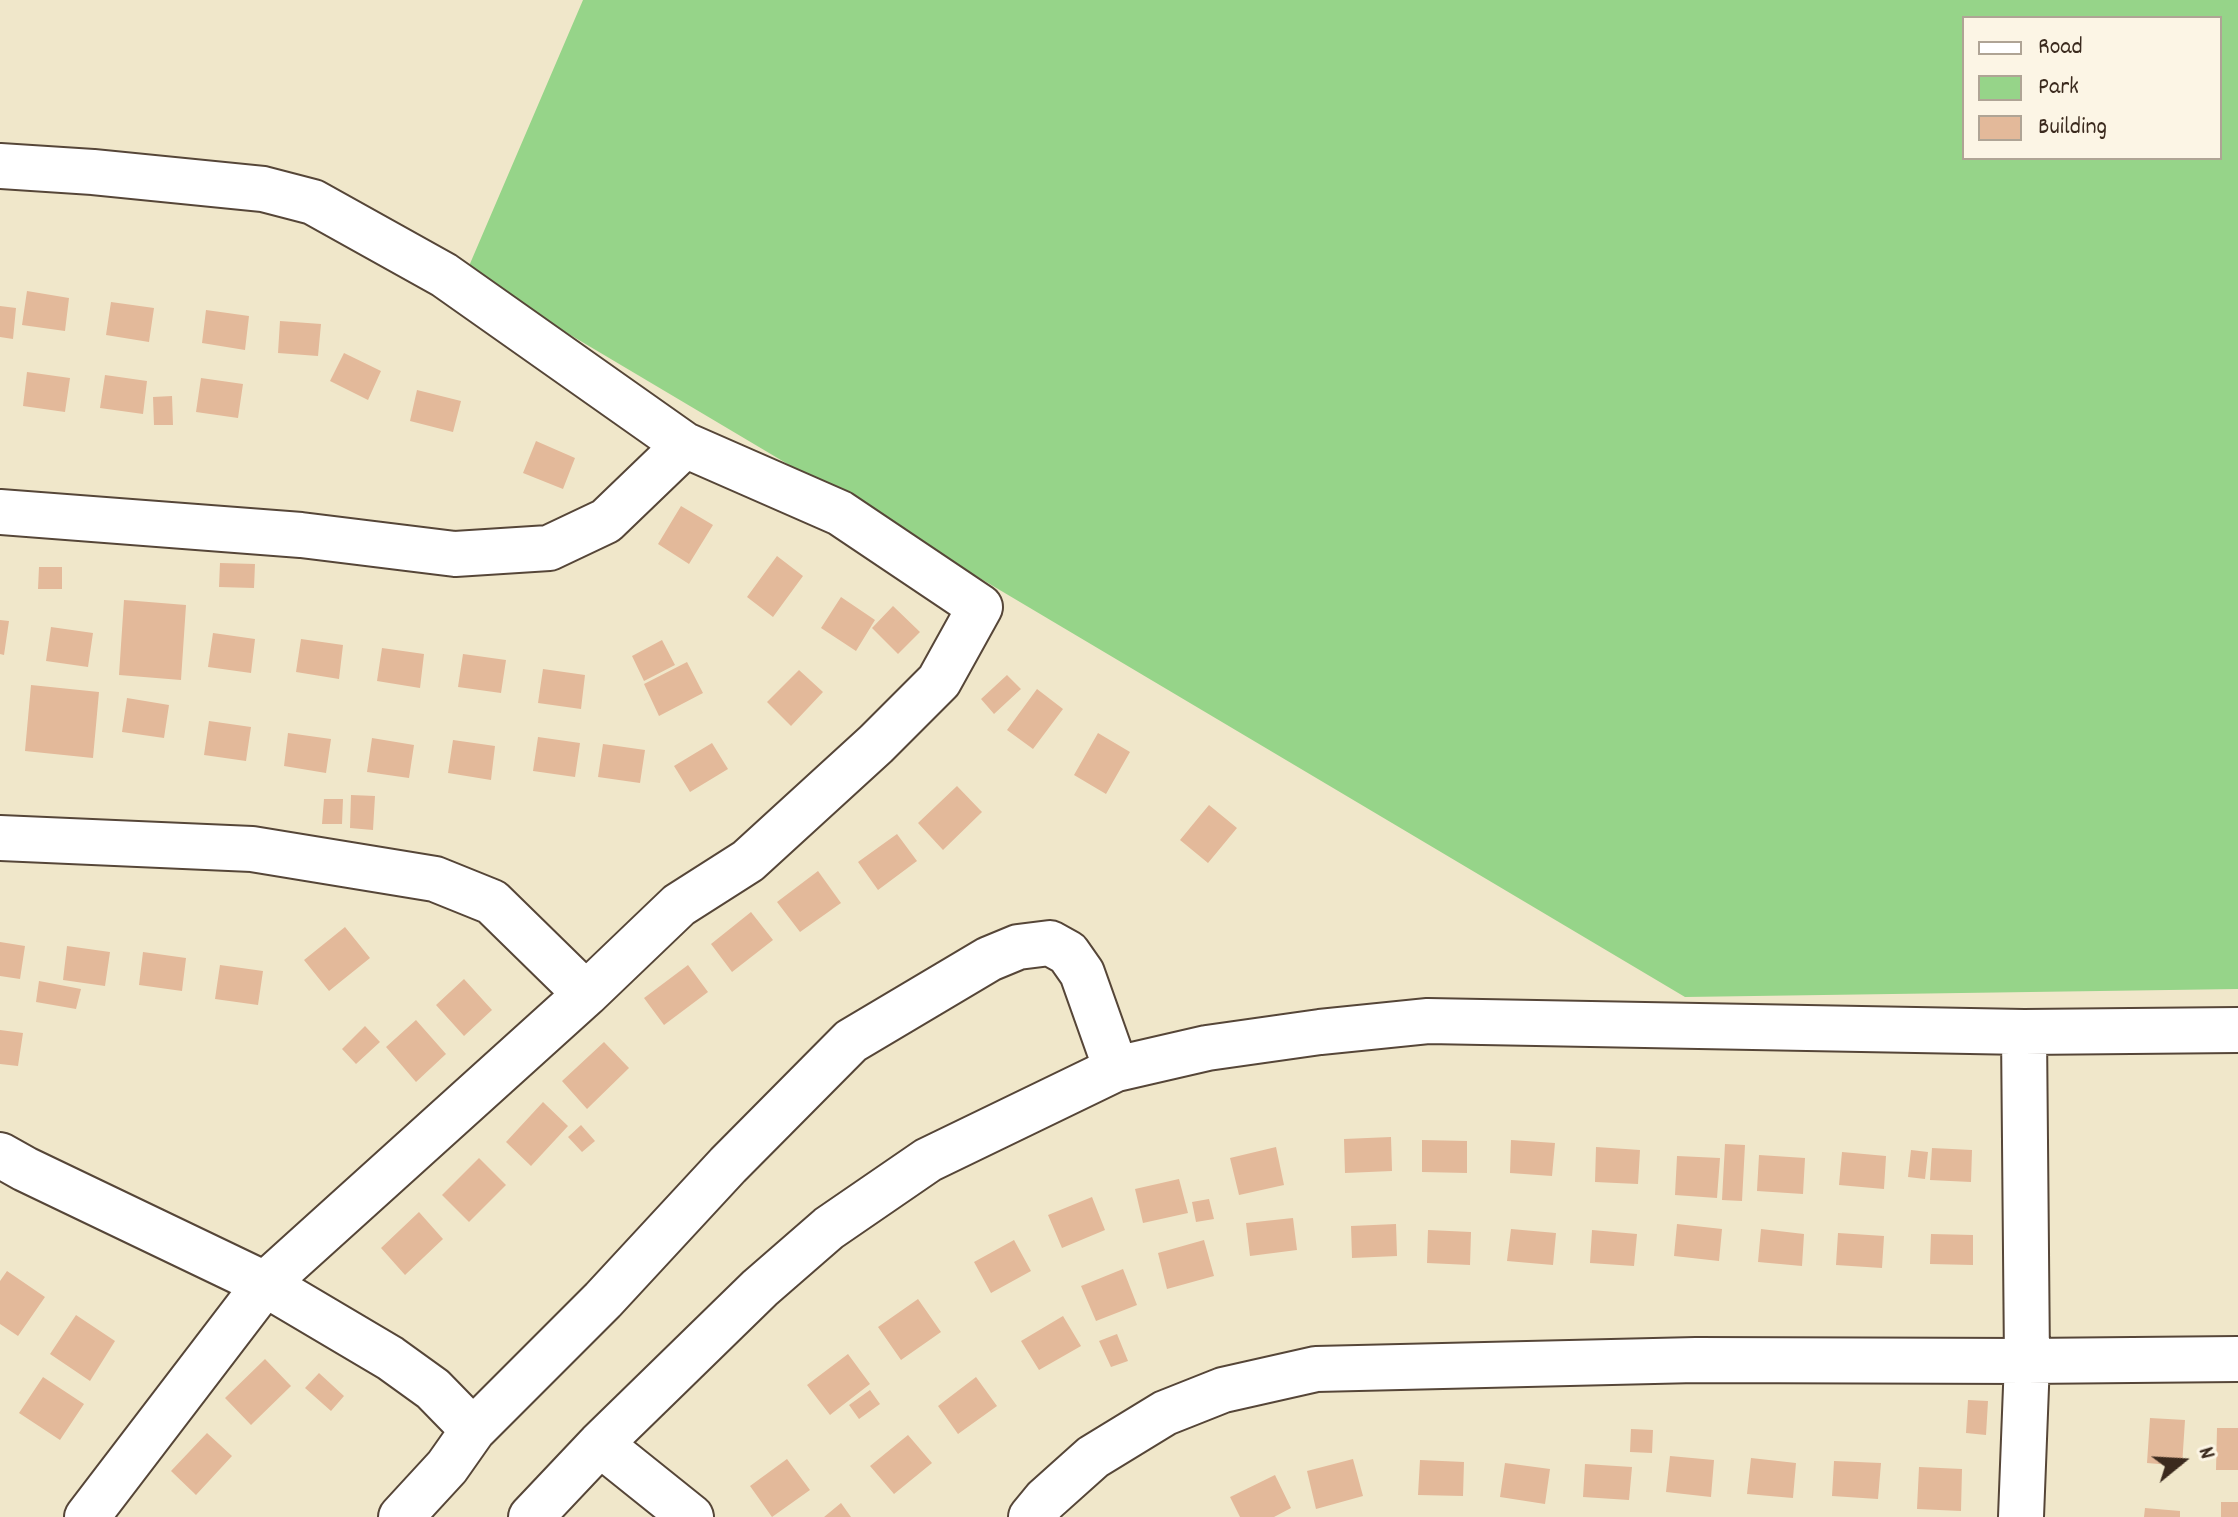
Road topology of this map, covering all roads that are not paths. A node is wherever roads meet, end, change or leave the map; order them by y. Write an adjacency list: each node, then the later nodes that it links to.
1 (0, 166): 2 (street)
2 (685, 445): 3 (street); 5 (street)
3 (0, 512)
4 (0, 838): 5 (street)
5 (586, 994): 10 (street)
6 (2238, 1030): 7 (street)
7 (2024, 1032): 8 (street); 12 (street)
8 (1116, 1069): 13 (street); 14 (street)
9 (0, 1155): 10 (street)
10 (265, 1284): 13 (street); 15 (street)
11 (2238, 1359): 12 (street)
12 (2027, 1361): 19 (street); 20 (street)
13 (473, 1430): 16 (street)
14 (600, 1444): 17 (street); 18 (street)
15 (87, 1517)
16 (401, 1517)
17 (531, 1517)
18 (691, 1517)
19 (1031, 1517)
20 (2021, 1517)

